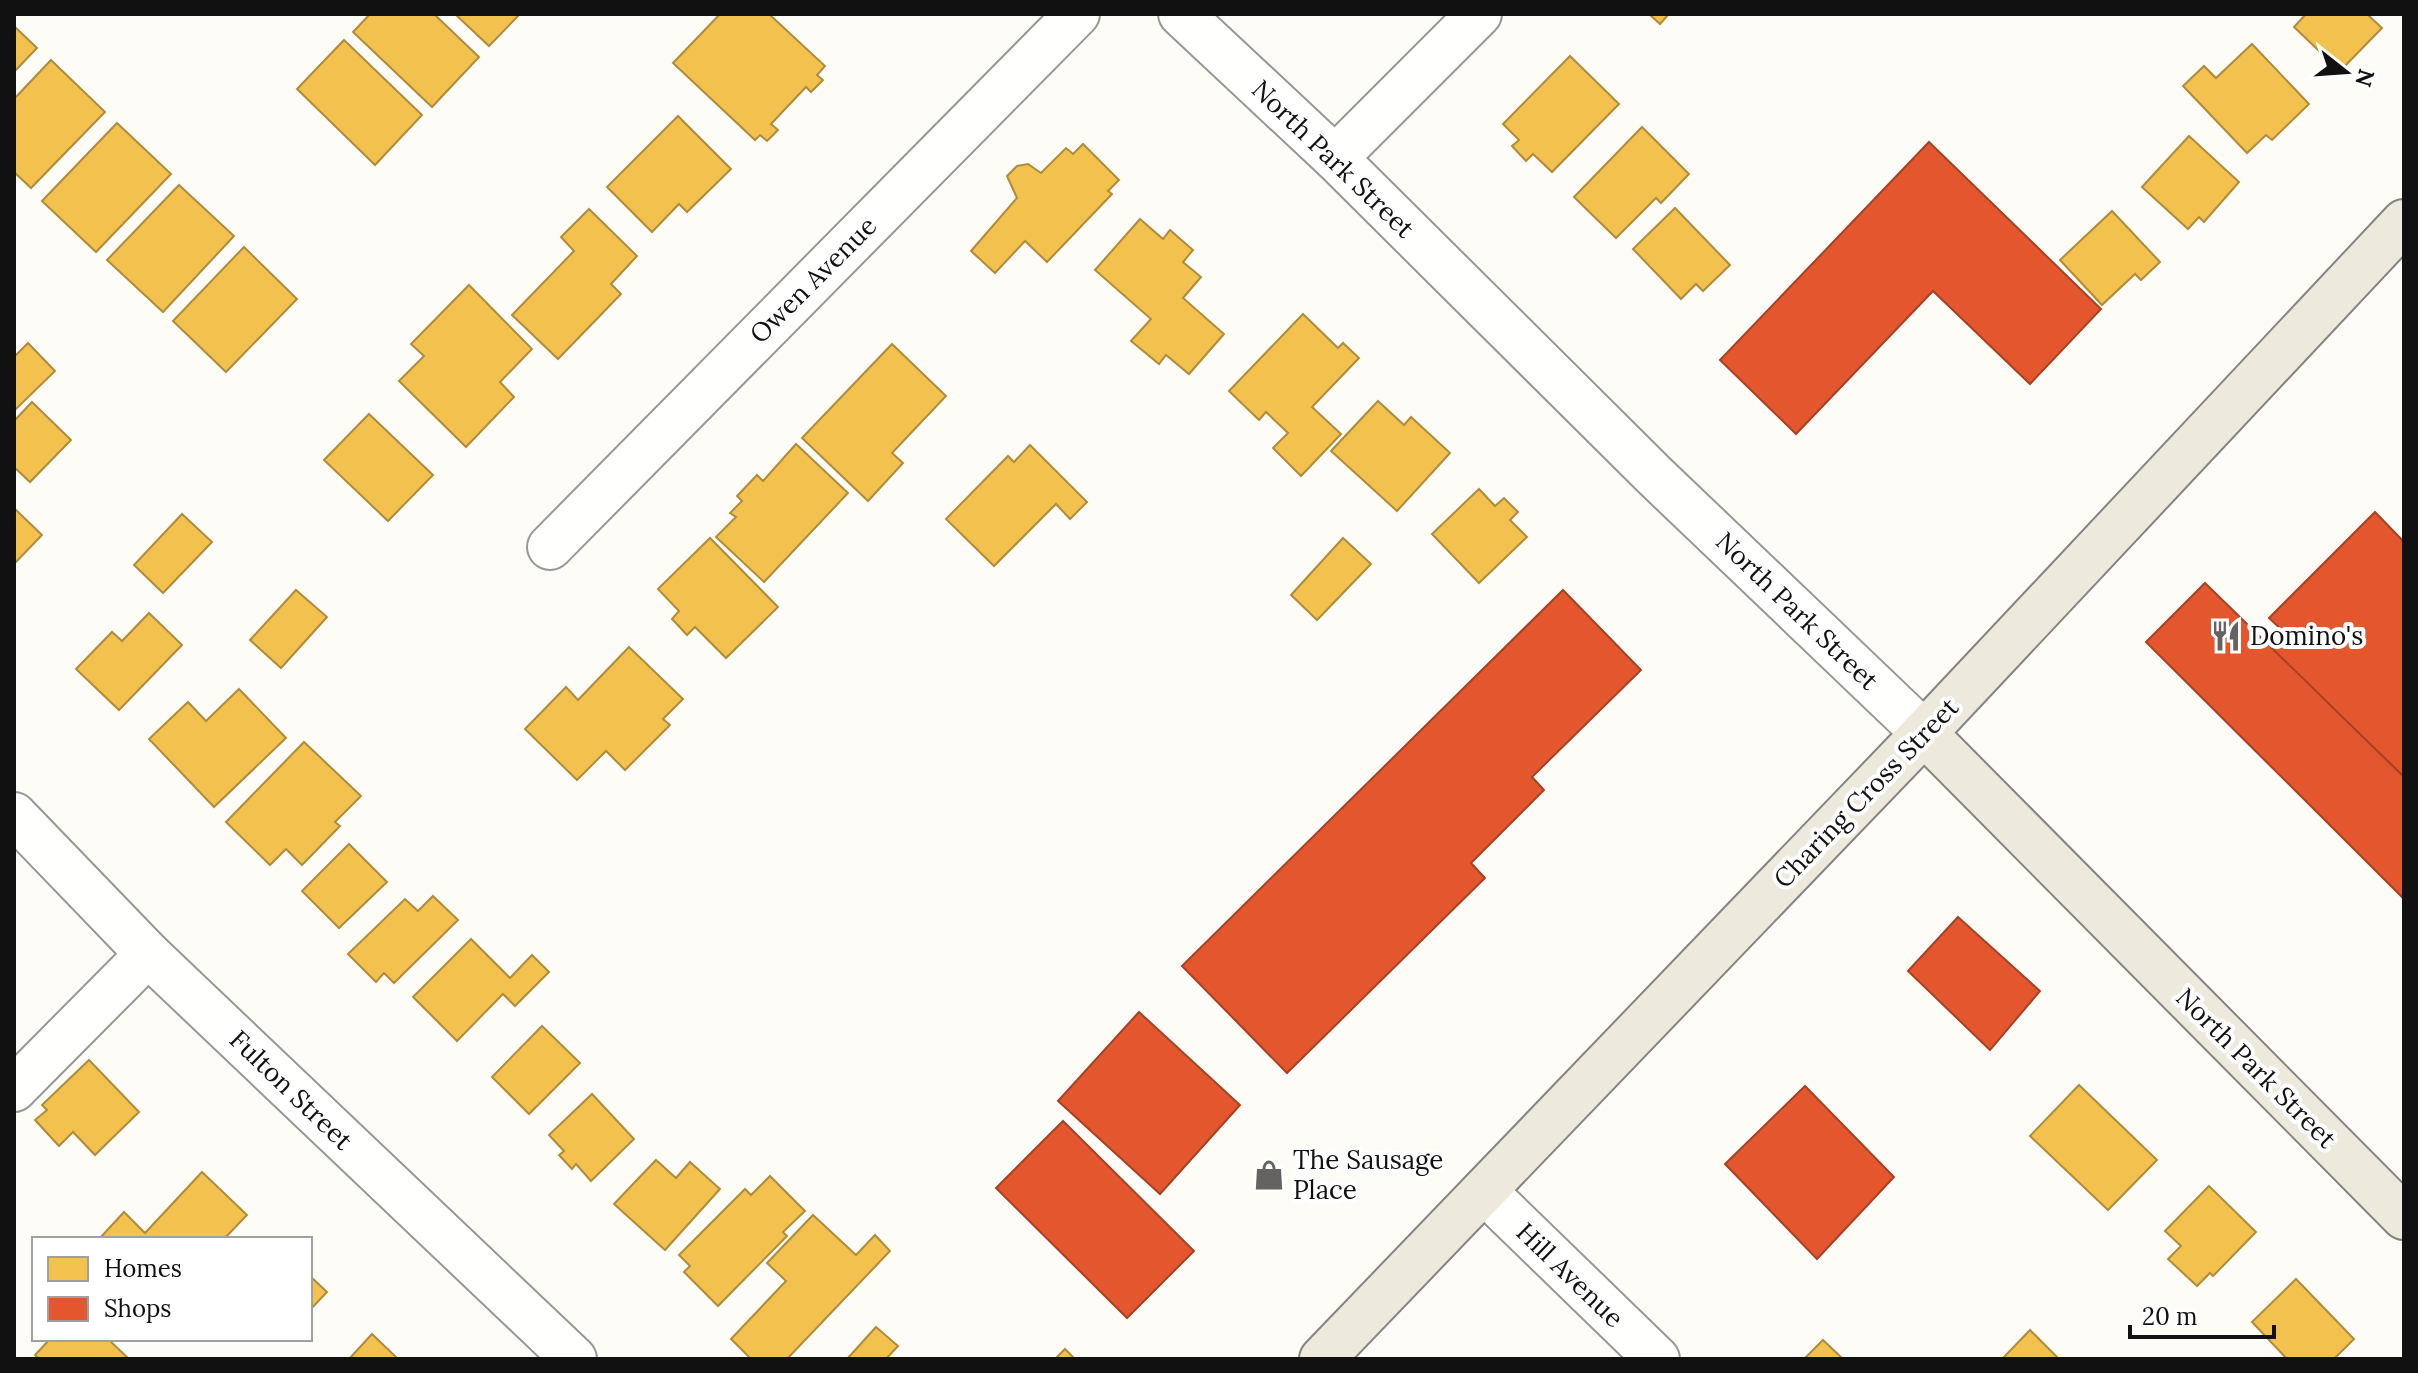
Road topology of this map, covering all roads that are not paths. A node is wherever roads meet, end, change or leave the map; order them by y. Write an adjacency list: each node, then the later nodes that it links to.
1 (1077, 14): 6 (street, Owen Avenue)
2 (1181, 14): 4 (street, North Park Street)
3 (1479, 14): 4 (street)
4 (1335, 158): 7 (street, North Park Street)
5 (2404, 222): 7 (main road, Charing Cross Street)
6 (550, 547)
7 (1924, 733): 11 (main road, Charing Cross Street); 12 (main road, North Park Street)
8 (14, 815): 9 (street, Fulton Street)
9 (148, 954): 10 (street); 13 (street, Fulton Street)
10 (14, 1089)
11 (1484, 1191): 14 (main road, Charing Cross Street); 15 (street, Hill Avenue)
12 (2404, 1217)
13 (574, 1359)
14 (1322, 1359)
15 (1657, 1359)

